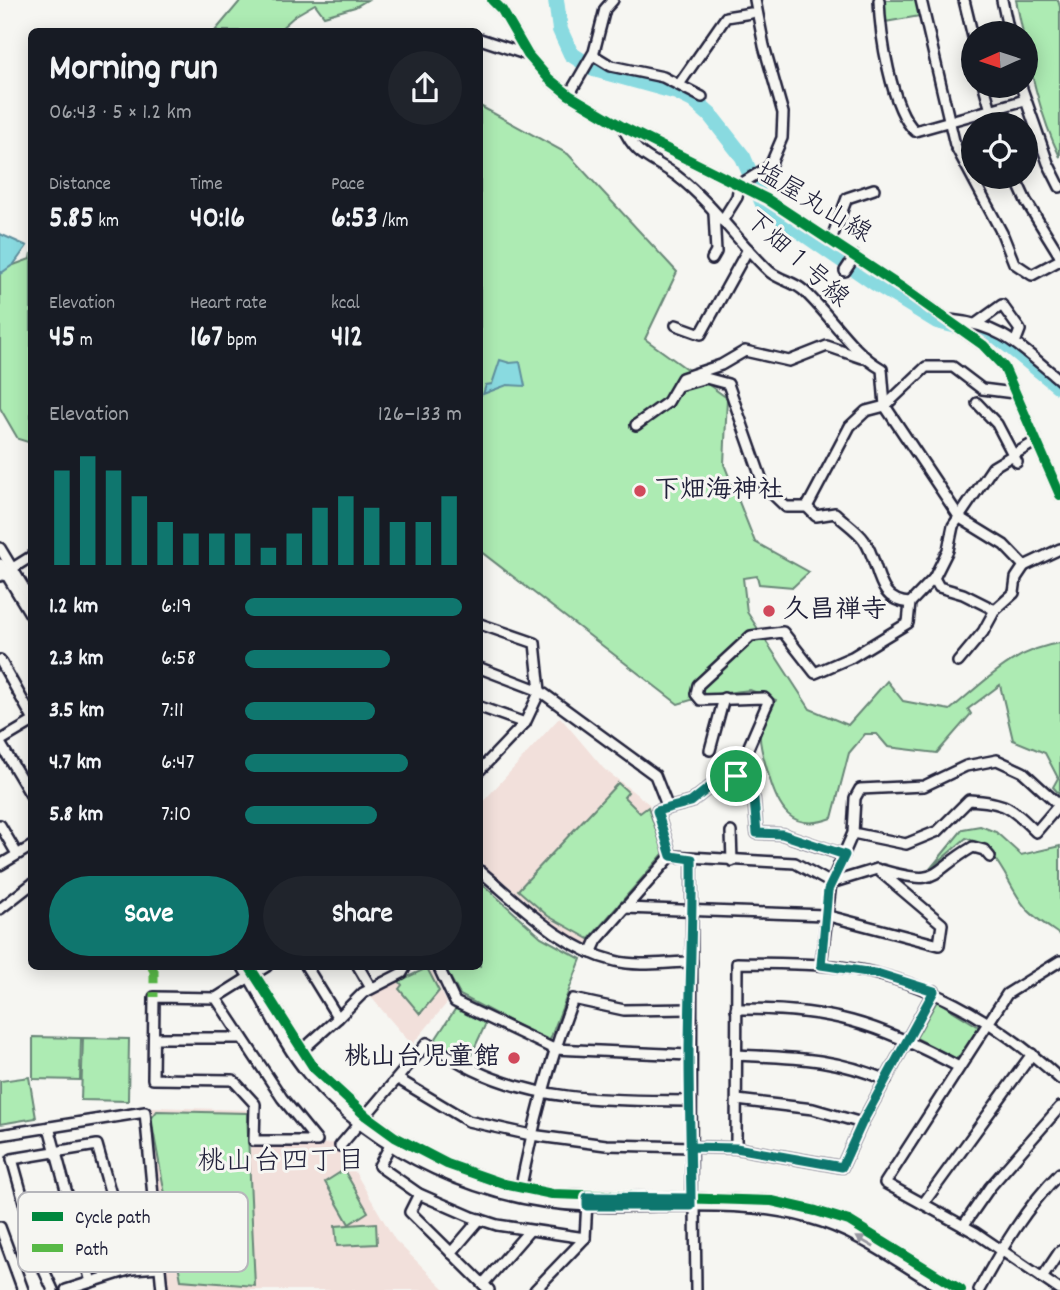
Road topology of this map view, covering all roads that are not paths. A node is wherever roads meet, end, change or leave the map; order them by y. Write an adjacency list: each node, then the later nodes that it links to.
1 (492, 0): 12 (street, 塩屋丸山線)
2 (613, 0): 13 (street)
3 (755, 0): 23 (street)
4 (878, 0): 21 (street)
5 (921, 0): 21 (street)
6 (964, 0): 9 (street)
7 (1002, 0): 10 (street)
8 (751, 13): 14 (street)
9 (969, 21)
10 (1006, 21)
11 (483, 40): 12 (street)
12 (528, 55): 15 (street, 塩屋丸山線)
13 (591, 57): 14 (street); 15 (street)
14 (680, 83): 16 (street)
15 (569, 95): 22 (street, 塩屋丸山線)
16 (702, 97)
17 (987, 98): 19 (street)
18 (1025, 100): 19 (street); 24 (street)
19 (990, 109): 20 (street); 21 (street)
20 (991, 112)
21 (948, 122): 32 (street)
22 (623, 127): 23 (street, 塩屋丸山線); 27 (street, 下畑１号線)
23 (742, 183): 28 (street); 29 (street, 塩屋丸山線)
24 (1060, 187)
25 (874, 189): 29 (street)
26 (1022, 189): 32 (street)
27 (714, 212): 28 (street, 下畑１号線); 33 (street)
28 (722, 221): 30 (street, 下畑１号線)
29 (831, 240): 31 (street, 塩屋丸山線)
30 (748, 249): 37 (street); 39 (street, 下畑１号線)
31 (855, 256): 34 (street); 35 (street, 塩屋丸山線)
32 (1060, 258)
33 (712, 259)
34 (845, 271)
35 (949, 320): 36 (street); 42 (street, 塩屋丸山線)
36 (977, 323): 38 (street); 38 (street)
37 (676, 325)
38 (1015, 343): 40 (street)
39 (864, 359): 41 (street); 44 (street, 下畑１号線)
40 (1060, 380)
41 (678, 386): 45 (street); 49 (street)
42 (1014, 393): 44 (street); 46 (street, 塩屋丸山線)
43 (977, 404): 47 (street)
44 (885, 405): 49 (street); 50 (street, 下畑１号線)
45 (636, 425)
46 (1035, 442): 47 (street); 48 (street, 塩屋丸山線)
47 (1015, 458): 50 (street)
48 (1060, 495)
49 (807, 507): 58 (street)
50 (960, 518): 54 (street, 下畑１号線); 56 (street)
51 (0, 548): 55 (street)
52 (1060, 549): 54 (street)
53 (28, 558): 55 (street)
54 (1024, 566): 60 (street)
55 (5, 570): 57 (street); 59 (street)
56 (934, 578): 58 (street); 60 (street)
57 (28, 596)
58 (910, 603): 66 (street)
59 (28, 610)
60 (995, 610): 63 (street)
61 (483, 625): 65 (street)
62 (0, 660): 67 (street)
63 (958, 662)
64 (483, 669): 65 (street)
65 (540, 691): 69 (street); 76 (street)
66 (724, 698): 72 (street); 74 (street)
67 (28, 710)
68 (483, 712): 69 (street)
69 (525, 723): 73 (street)
70 (28, 724): 71 (street)
71 (0, 742): 75 (street)
72 (710, 750)
73 (483, 767)
74 (736, 776): 76 (street); 82 (street)
75 (28, 790)
76 (668, 808): 83 (street)
77 (0, 825): 81 (street)
78 (731, 832): 86 (street)
79 (853, 833): 79 (street); 82 (street)
80 (28, 848): 81 (street)
81 (17, 853): 87 (street)
82 (845, 855): 90 (street)
83 (671, 856): 85 (street); 92 (street)
84 (990, 857): 88 (street)
85 (692, 859): 86 (street); 94 (street)
86 (732, 862): 90 (street)
87 (0, 865)
88 (877, 869): 90 (street); 95 (street)
89 (483, 873): 96 (street)
90 (831, 883): 95 (street)
91 (28, 887): 93 (street)
92 (624, 908): 94 (street); 96 (street)
93 (0, 909)
94 (692, 911): 95 (street); 97 (street)
95 (825, 915): 98 (street)
96 (591, 953): 97 (street)
97 (692, 962): 108 (street)
98 (821, 965): 106 (street); 109 (street)
99 (1058, 965): 111 (street)
100 (309, 970): 110 (street)
101 (360, 970): 105 (street)
102 (403, 970): 105 (street)
103 (440, 970): 115 (street)
104 (251, 972): 107 (street); 116 (street)
105 (371, 988): 110 (street)
106 (934, 991): 111 (street); 114 (street)
107 (216, 998): 112 (street); 113 (street)
108 (691, 1009): 115 (street); 118 (street)
109 (736, 1009): 114 (street); 119 (street)
110 (338, 1017): 116 (street)
111 (988, 1023): 117 (street); 120 (street)
112 (154, 1038): 113 (street); 113 (street)
113 (242, 1038)
114 (908, 1040): 120 (street); 123 (street)
115 (554, 1049): 118 (street); 124 (street)
116 (298, 1054): 128 (street)
117 (1032, 1054): 122 (street); 147 (street)
118 (689, 1055): 126 (street)
119 (737, 1055): 123 (street); 125 (street)
120 (958, 1068): 147 (street)
121 (398, 1079): 124 (street); 128 (street); 132 (street)
122 (1060, 1079)
123 (886, 1080): 129 (street)
124 (541, 1092): 126 (street); 132 (street)
125 (737, 1100): 129 (street); 136 (street)
126 (690, 1101): 135 (street)
127 (1060, 1107): 149 (street)
128 (363, 1120): 133 (street); 134 (street)
129 (862, 1123): 136 (street)
130 (48, 1128): 131 (street); 137 (street); 142 (street)
131 (0, 1135)
132 (531, 1135): 135 (street); 143 (street)
133 (392, 1142): 143 (street); 144 (street)
134 (340, 1146)
135 (690, 1147): 136 (street); 146 (street)
136 (736, 1148)
137 (55, 1150): 139 (street); 140 (street); 141 (street)
138 (1060, 1173): 154 (street)
139 (21, 1192)
140 (66, 1192)
141 (110, 1192)
142 (153, 1192)
143 (520, 1192): 145 (street)
144 (419, 1194): 148 (street); 156 (street)
145 (587, 1202): 146 (street); 152 (street)
146 (693, 1203): 169 (street); 170 (street, one-way to 146); 171 (street)
147 (923, 1204): 149 (street)
148 (480, 1219): 151 (street); 156 (street)
149 (963, 1226): 154 (street)
150 (0, 1227): 153 (street)
151 (529, 1231): 152 (street); 163 (street)
152 (585, 1238): 168 (street)
153 (2, 1243): 164 (street)
154 (1001, 1249): 161 (street); 172 (street)
155 (1060, 1251): 161 (street)
156 (451, 1253): 163 (street)
157 (45, 1272): 165 (street)
158 (88, 1272): 162 (street)
159 (123, 1272): 162 (street)
160 (160, 1272): 167 (street)
161 (1042, 1278): 173 (street)
162 (91, 1282): 166 (street)
163 (486, 1287)
164 (23, 1290)
165 (53, 1290)
166 (66, 1290)
167 (162, 1290)
168 (534, 1290)
169 (696, 1290)
170 (944, 1290)
171 (961, 1290)
172 (979, 1290)
173 (1060, 1290)

